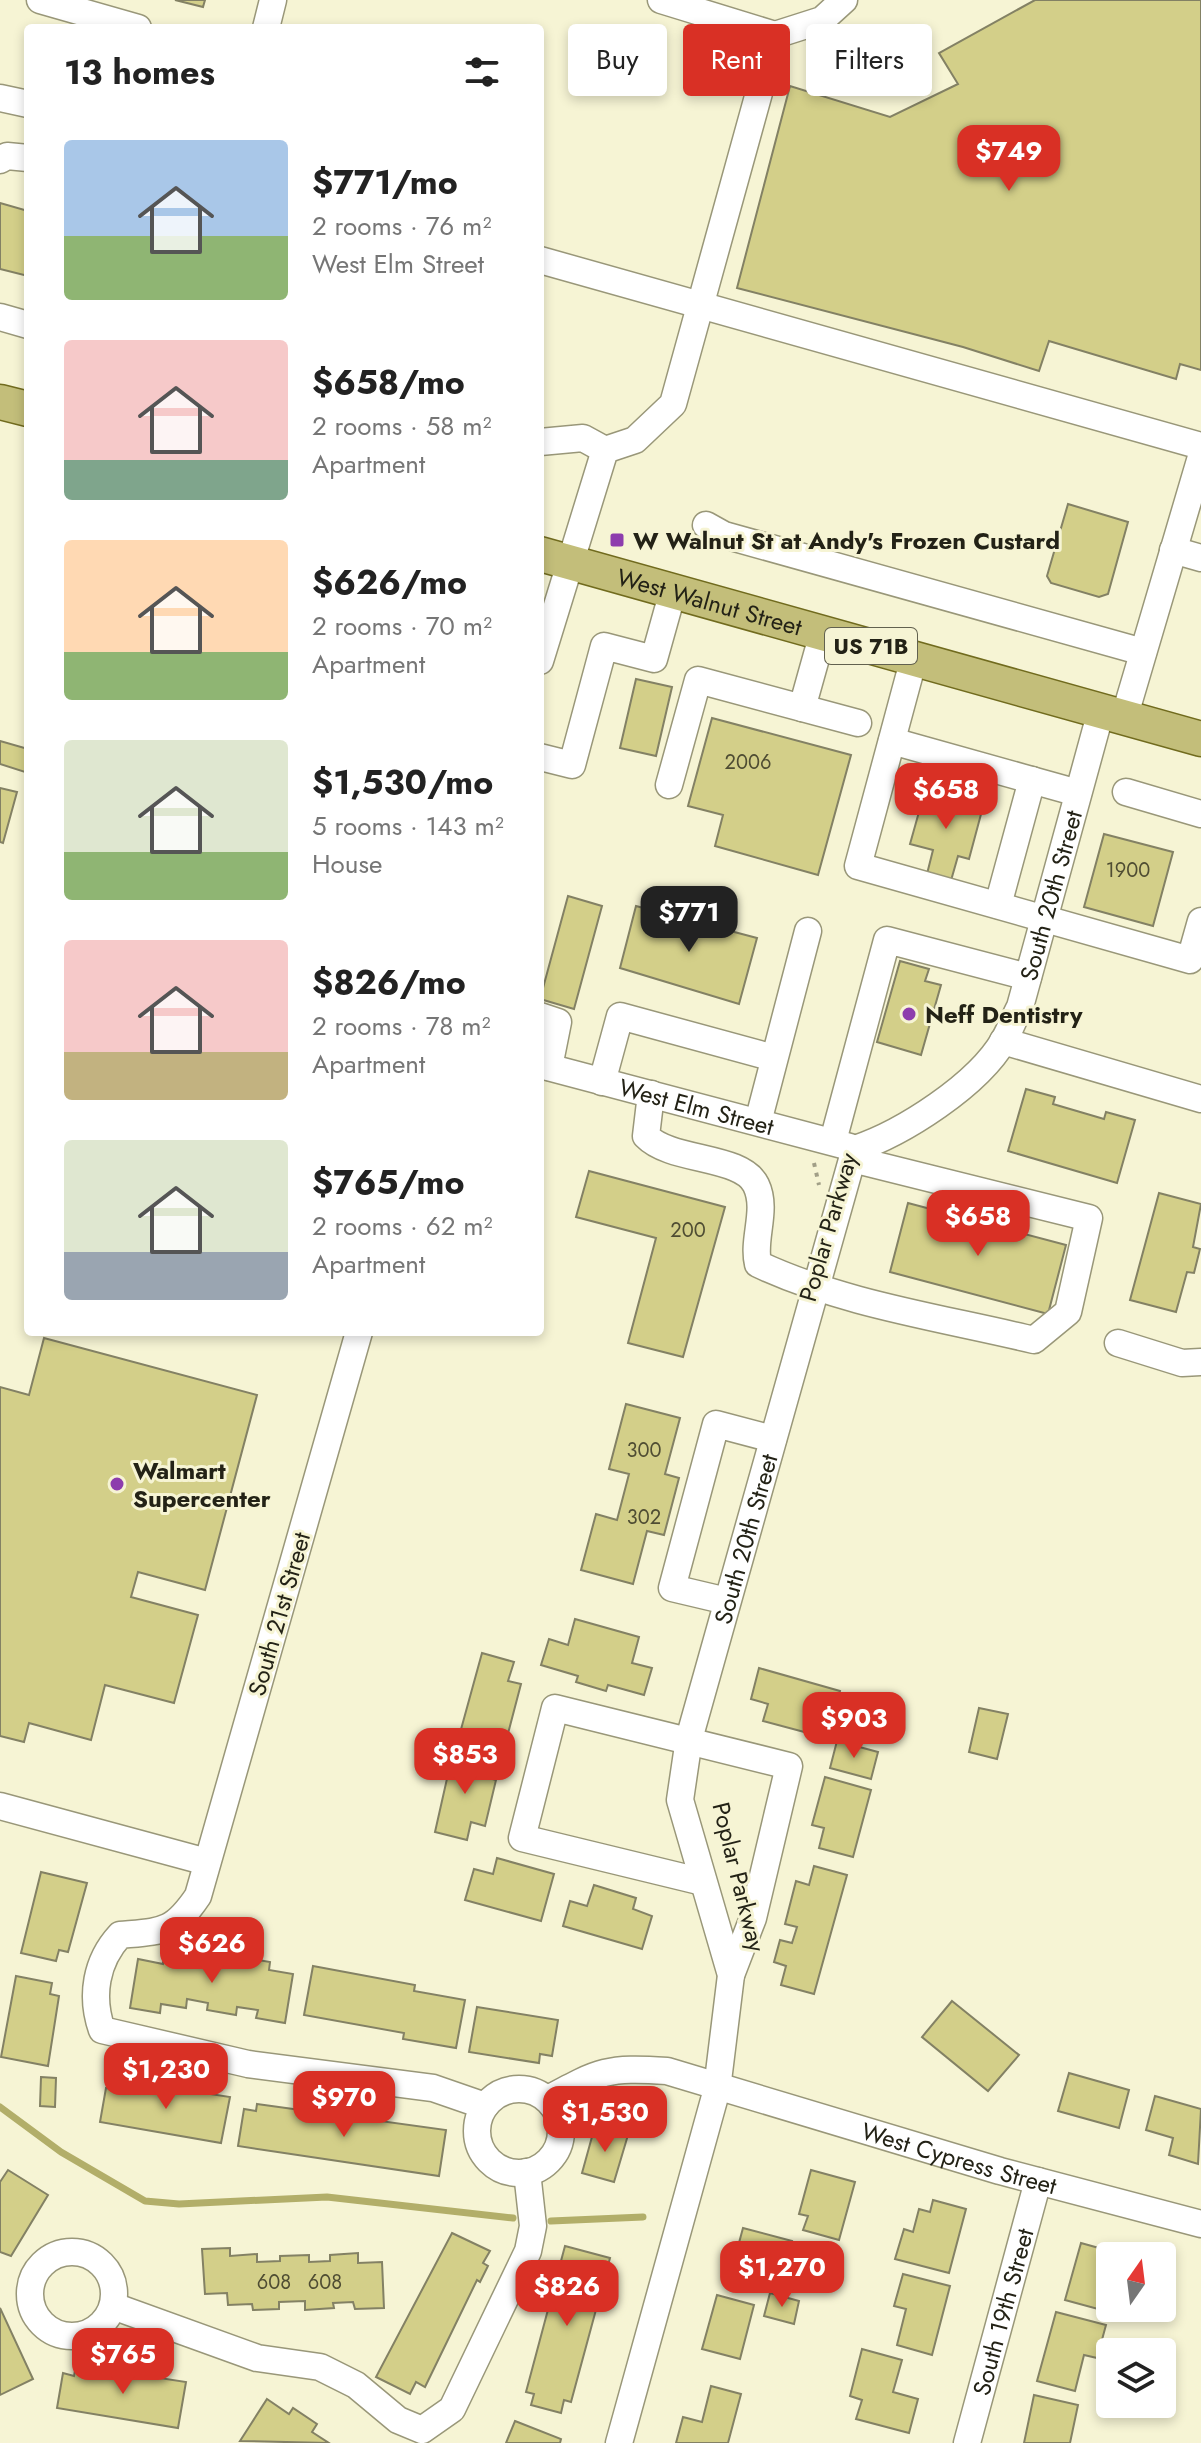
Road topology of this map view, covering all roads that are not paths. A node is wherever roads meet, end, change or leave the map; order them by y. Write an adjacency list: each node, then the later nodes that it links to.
1 (40, 0): 5 (street)
2 (273, 0): 6 (street)
3 (661, 0): 7 (street)
4 (844, 0): 8 (street)
5 (121, 24)
6 (267, 24)
7 (739, 24)
8 (790, 30)
9 (758, 96): 15 (street)
10 (0, 98): 11 (street)
11 (24, 103)
12 (24, 158): 13 (street)
13 (0, 160)
14 (544, 261): 15 (street)
15 (700, 306): 21 (street); 22 (street)
16 (0, 317): 17 (street)
17 (24, 324)
18 (0, 402): 19 (main road)
19 (24, 408)
20 (544, 442): 22 (street)
21 (1201, 446)
22 (605, 450): 26 (street)
23 (1201, 457): 25 (street, South 20th Street)
24 (706, 525): 31 (street)
25 (1173, 550): 27 (street); 31 (street, South 20th Street)
26 (554, 558): 28 (main road, West Walnut Street / US 71B); 29 (street)
27 (1201, 558)
28 (673, 591): 30 (main road, West Walnut Street / US 71B); 38 (street)
29 (544, 632)
30 (823, 633): 32 (main road, West Walnut Street / US 71B); 33 (street)
31 (1143, 652): 34 (street, South 20th Street)
32 (914, 658): 34 (main road, West Walnut Street / US 71B); 37 (street)
33 (802, 708): 35 (street); 40 (street)
34 (1113, 714): 36 (main road, West Walnut Street / US 71B); 42 (street, South 20th Street)
35 (858, 723)
36 (1201, 739)
37 (892, 741): 39 (street); 44 (street)
38 (544, 758)
39 (1032, 780): 42 (street); 44 (street)
40 (669, 785)
41 (1126, 792): 43 (street)
42 (1078, 793): 45 (street, South 20th Street)
43 (1201, 814)
44 (998, 905): 45 (street)
45 (1043, 918): 46 (street); 48 (street, South 20th Street)
46 (1201, 921)
47 (808, 931): 51 (street)
48 (1028, 977): 50 (street, South 20th Street); 57 (street)
49 (544, 1017): 52 (street)
50 (1003, 1041): 55 (street); 57 (street, South 20th Street)
51 (774, 1058): 53 (street); 56 (street)
52 (544, 1066): 53 (street, West Elm Street)
53 (602, 1082): 54 (street, West Elm Street)
54 (651, 1094): 56 (street, West Elm Street); 58 (street)
55 (1201, 1099)
56 (758, 1122): 57 (street, West Elm Street)
57 (847, 1150): 58 (street, South 20th Street); 58 (street, West Elm Street)
58 (815, 1287): 62 (street, South 20th Street)
59 (358, 1336): 66 (street, South 21st Street)
60 (1118, 1343): 61 (street)
61 (1201, 1362)
62 (773, 1439): 63 (street, South 20th Street); 63 (street)
63 (727, 1601): 64 (street, South 20th Street)
64 (689, 1739): 67 (street, South 20th Street); 67 (street); 68 (street)
65 (0, 1806): 66 (street)
66 (207, 1862): 71 (street, South 21st Street)
67 (703, 1882): 68 (street, South 20th Street)
68 (731, 1975): 69 (street, South 20th Street)
69 (717, 2089): 70 (street, West Cypress Street); 73 (street, West Cypress Street); 76 (street, South 20th Street)
70 (548, 2099): 71 (street); 72 (street)
71 (485, 2106): 72 (street)
72 (527, 2172): 75 (street)
73 (1038, 2181): 74 (street, West Cypress Street); 77 (street, South 19th Street)
74 (1201, 2224)
75 (113, 2306)
76 (619, 2443)
77 (967, 2443)

